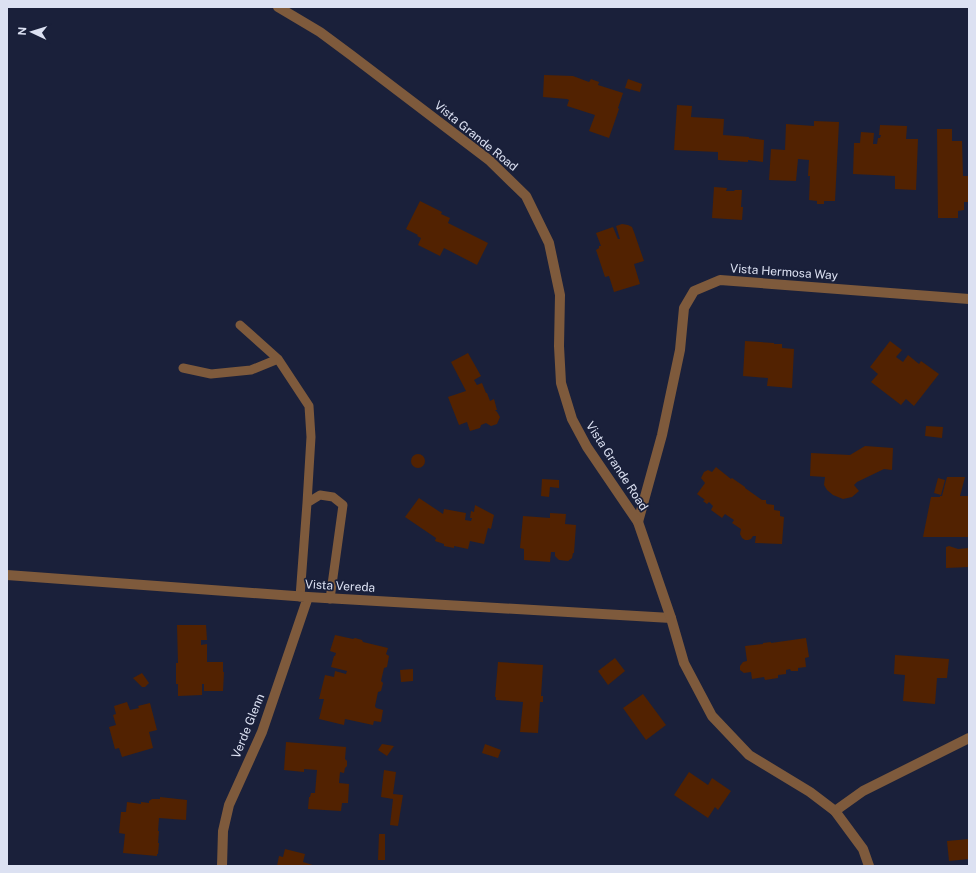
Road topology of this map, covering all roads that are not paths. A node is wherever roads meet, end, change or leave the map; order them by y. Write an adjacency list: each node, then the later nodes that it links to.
1 (278, 7): 7 (street, Vista Grande Road)
2 (969, 299): 7 (street, Vista Hermosa Way)
3 (240, 325): 4 (lane)
4 (278, 359): 5 (lane); 6 (lane)
5 (183, 368)
6 (306, 503): 9 (lane); 10 (lane)
7 (638, 522): 11 (street, Vista Grande Road)
8 (7, 575): 9 (street, Vista Vereda)
9 (304, 597): 10 (street, Vista Vereda); 14 (street, Verde Glenn)
10 (330, 599): 11 (street, Vista Vereda)
11 (671, 618): 13 (street, Vista Grande Road)
12 (969, 738): 13 (street)
13 (835, 811): 15 (street, Vista Grande Road)
14 (222, 866)
15 (869, 866)

